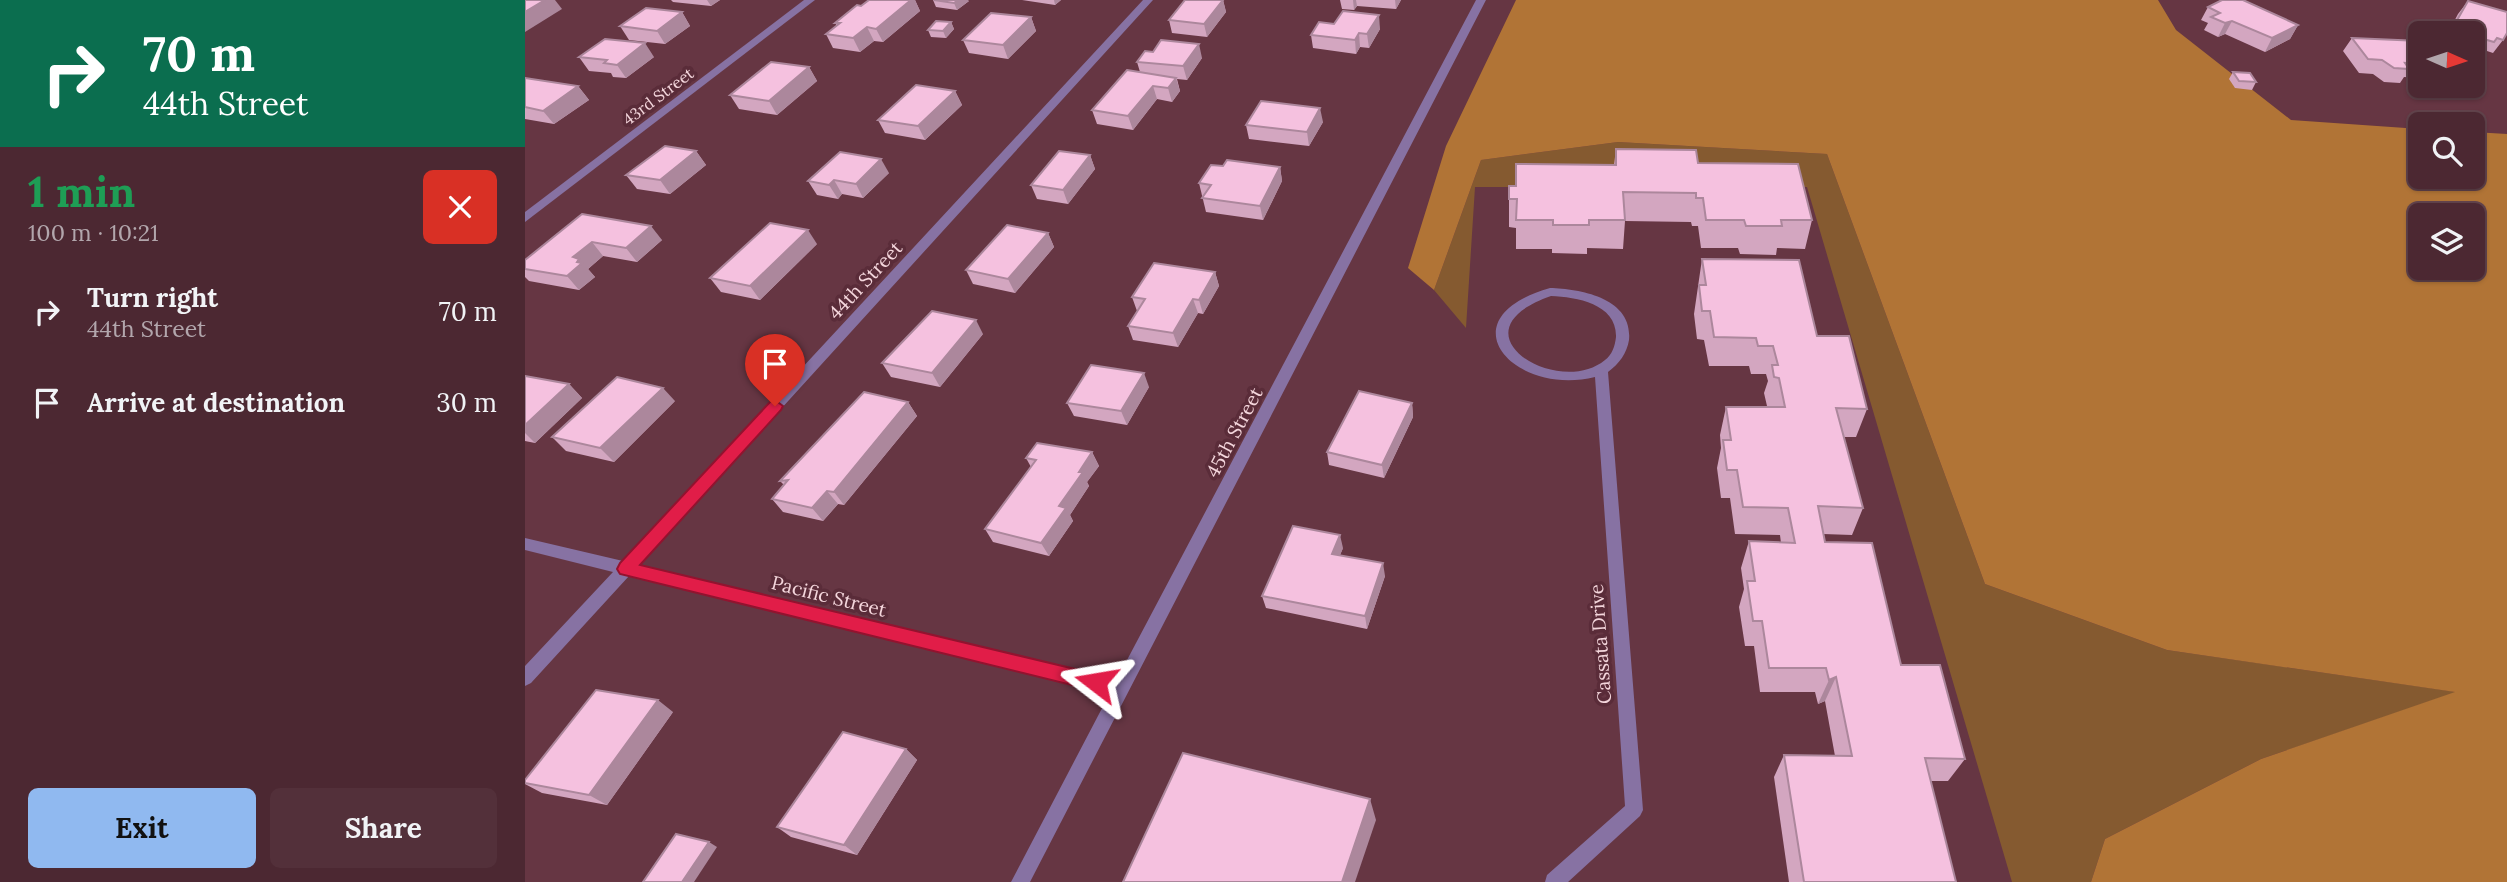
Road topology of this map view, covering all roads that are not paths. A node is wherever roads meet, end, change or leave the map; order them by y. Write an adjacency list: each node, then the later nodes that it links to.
1 (810, 0): 4 (street, 43rd Street)
2 (1148, 0): 7 (street, 44th Street)
3 (1481, 0): 9 (street, 45th Street)
4 (525, 218)
5 (1601, 369): 5 (street); 11 (street, Cassata Drive)
6 (525, 544): 7 (street, Pacific Street)
7 (626, 569): 8 (street, 44th Street); 9 (street, Pacific Street)
8 (525, 678)
9 (1122, 688): 10 (street, 45th Street)
10 (1020, 882)
11 (1554, 882)

